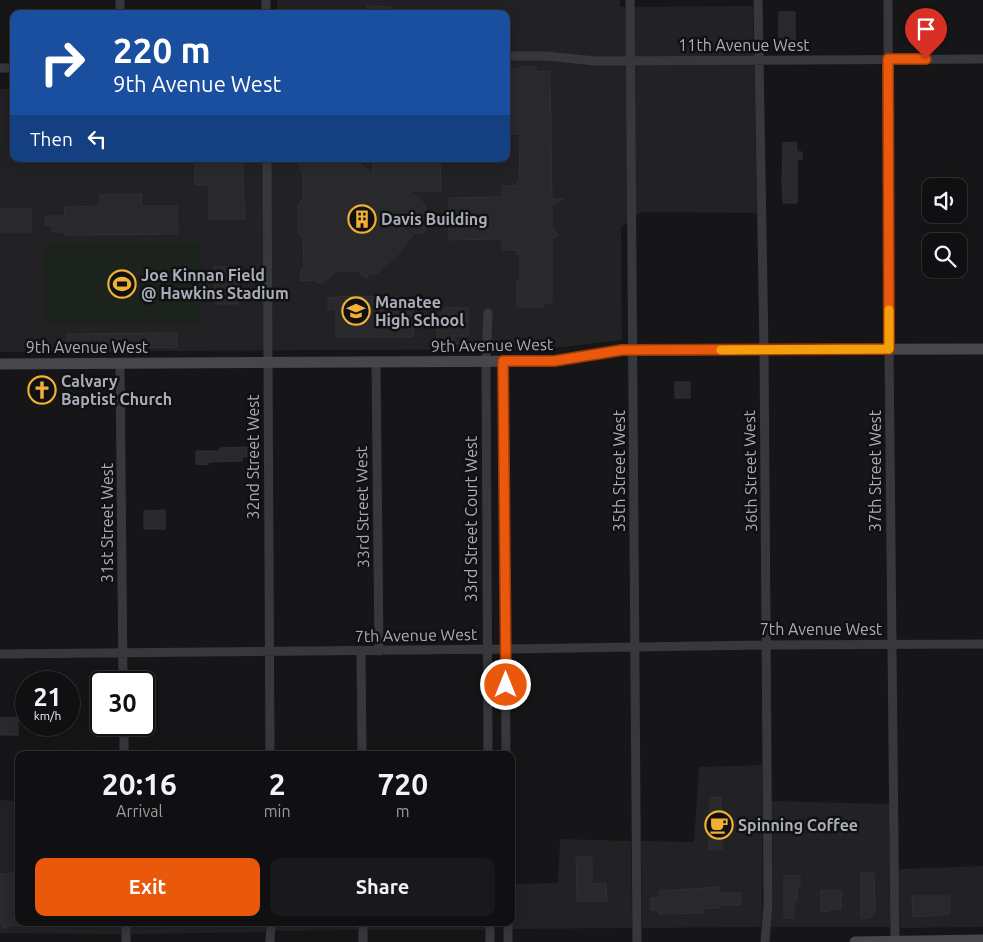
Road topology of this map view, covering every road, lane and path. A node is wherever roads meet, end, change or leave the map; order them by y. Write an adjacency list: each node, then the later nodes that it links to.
1 (630, 0): 7 (street, 35th Street West)
2 (758, 0): 8 (street, 36th Street West)
3 (888, 0): 5 (street, 37th Street West)
4 (510, 56): 7 (street, 11th Avenue West)
5 (888, 59): 6 (street, 11th Avenue West); 8 (street, 11th Avenue West); 12 (street, 37th Street West)
6 (983, 59)
7 (630, 60): 8 (street, 11th Avenue West); 14 (street, 35th Street West)
8 (758, 60): 11 (street, 36th Street West)
9 (267, 162): 18 (street, 32nd Street West)
10 (488, 313): 17 (street, 33rd Street Court West)
11 (764, 349): 12 (street, 9th Avenue West); 14 (street, 9th Avenue West); 23 (street, 36th Street West)
12 (889, 349): 13 (street, 9th Avenue West); 21 (street, 37th Street West)
13 (983, 349)
14 (633, 350): 15 (street, 9th Avenue West); 24 (street, 35th Street West)
15 (503, 361): 17 (street, 9th Avenue West); 27 (street, 33rd Street Court West)
16 (376, 362): 17 (street, 9th Avenue West); 18 (street, 9th Avenue West); 26 (street, 33rd Street West)
17 (486, 362): 25 (street, 33rd Street Court West)
18 (268, 363): 20 (street, 9th Avenue West); 28 (street, 32nd Street West)
19 (0, 364): 20 (street, 9th Avenue West)
20 (120, 364): 30 (street, 31st Street West)
21 (892, 644): 22 (street, 7th Avenue West); 23 (street, 7th Avenue West); 53 (street, 37th Street West)
22 (983, 644)
23 (766, 645): 24 (street, 7th Avenue West); 51 (street, 36th Street West)
24 (634, 646): 27 (street, 7th Avenue West); 50 (street, 35th Street West)
25 (487, 649): 26 (street, 7th Avenue West); 27 (street, 7th Avenue West); 37 (street, 33rd Street Court West)
26 (379, 650): 29 (street, 7th Avenue West)
27 (506, 650): 38 (street, 33rd Street Court West)
28 (270, 651): 29 (street, 7th Avenue West); 30 (street, 7th Avenue West); 35 (street, 32nd Street West)
29 (360, 651): 36 (street)
30 (123, 652): 31 (street, 7th Avenue West); 32 (street, 31st Street West)
31 (0, 654)
32 (123, 671)
33 (124, 736): 34 (street)
34 (124, 751)
35 (270, 751)
36 (362, 751)
37 (488, 751)
38 (506, 751)
39 (126, 926): 45 (street)
40 (271, 926): 46 (street)
41 (363, 926): 47 (street)
42 (490, 926): 48 (street)
43 (508, 926): 49 (street)
44 (983, 940): 53 (street)
45 (126, 942)
46 (270, 942)
47 (363, 942)
48 (490, 942)
49 (508, 942)
50 (637, 942)
51 (765, 942)
52 (855, 942): 53 (street)
53 (895, 942)

